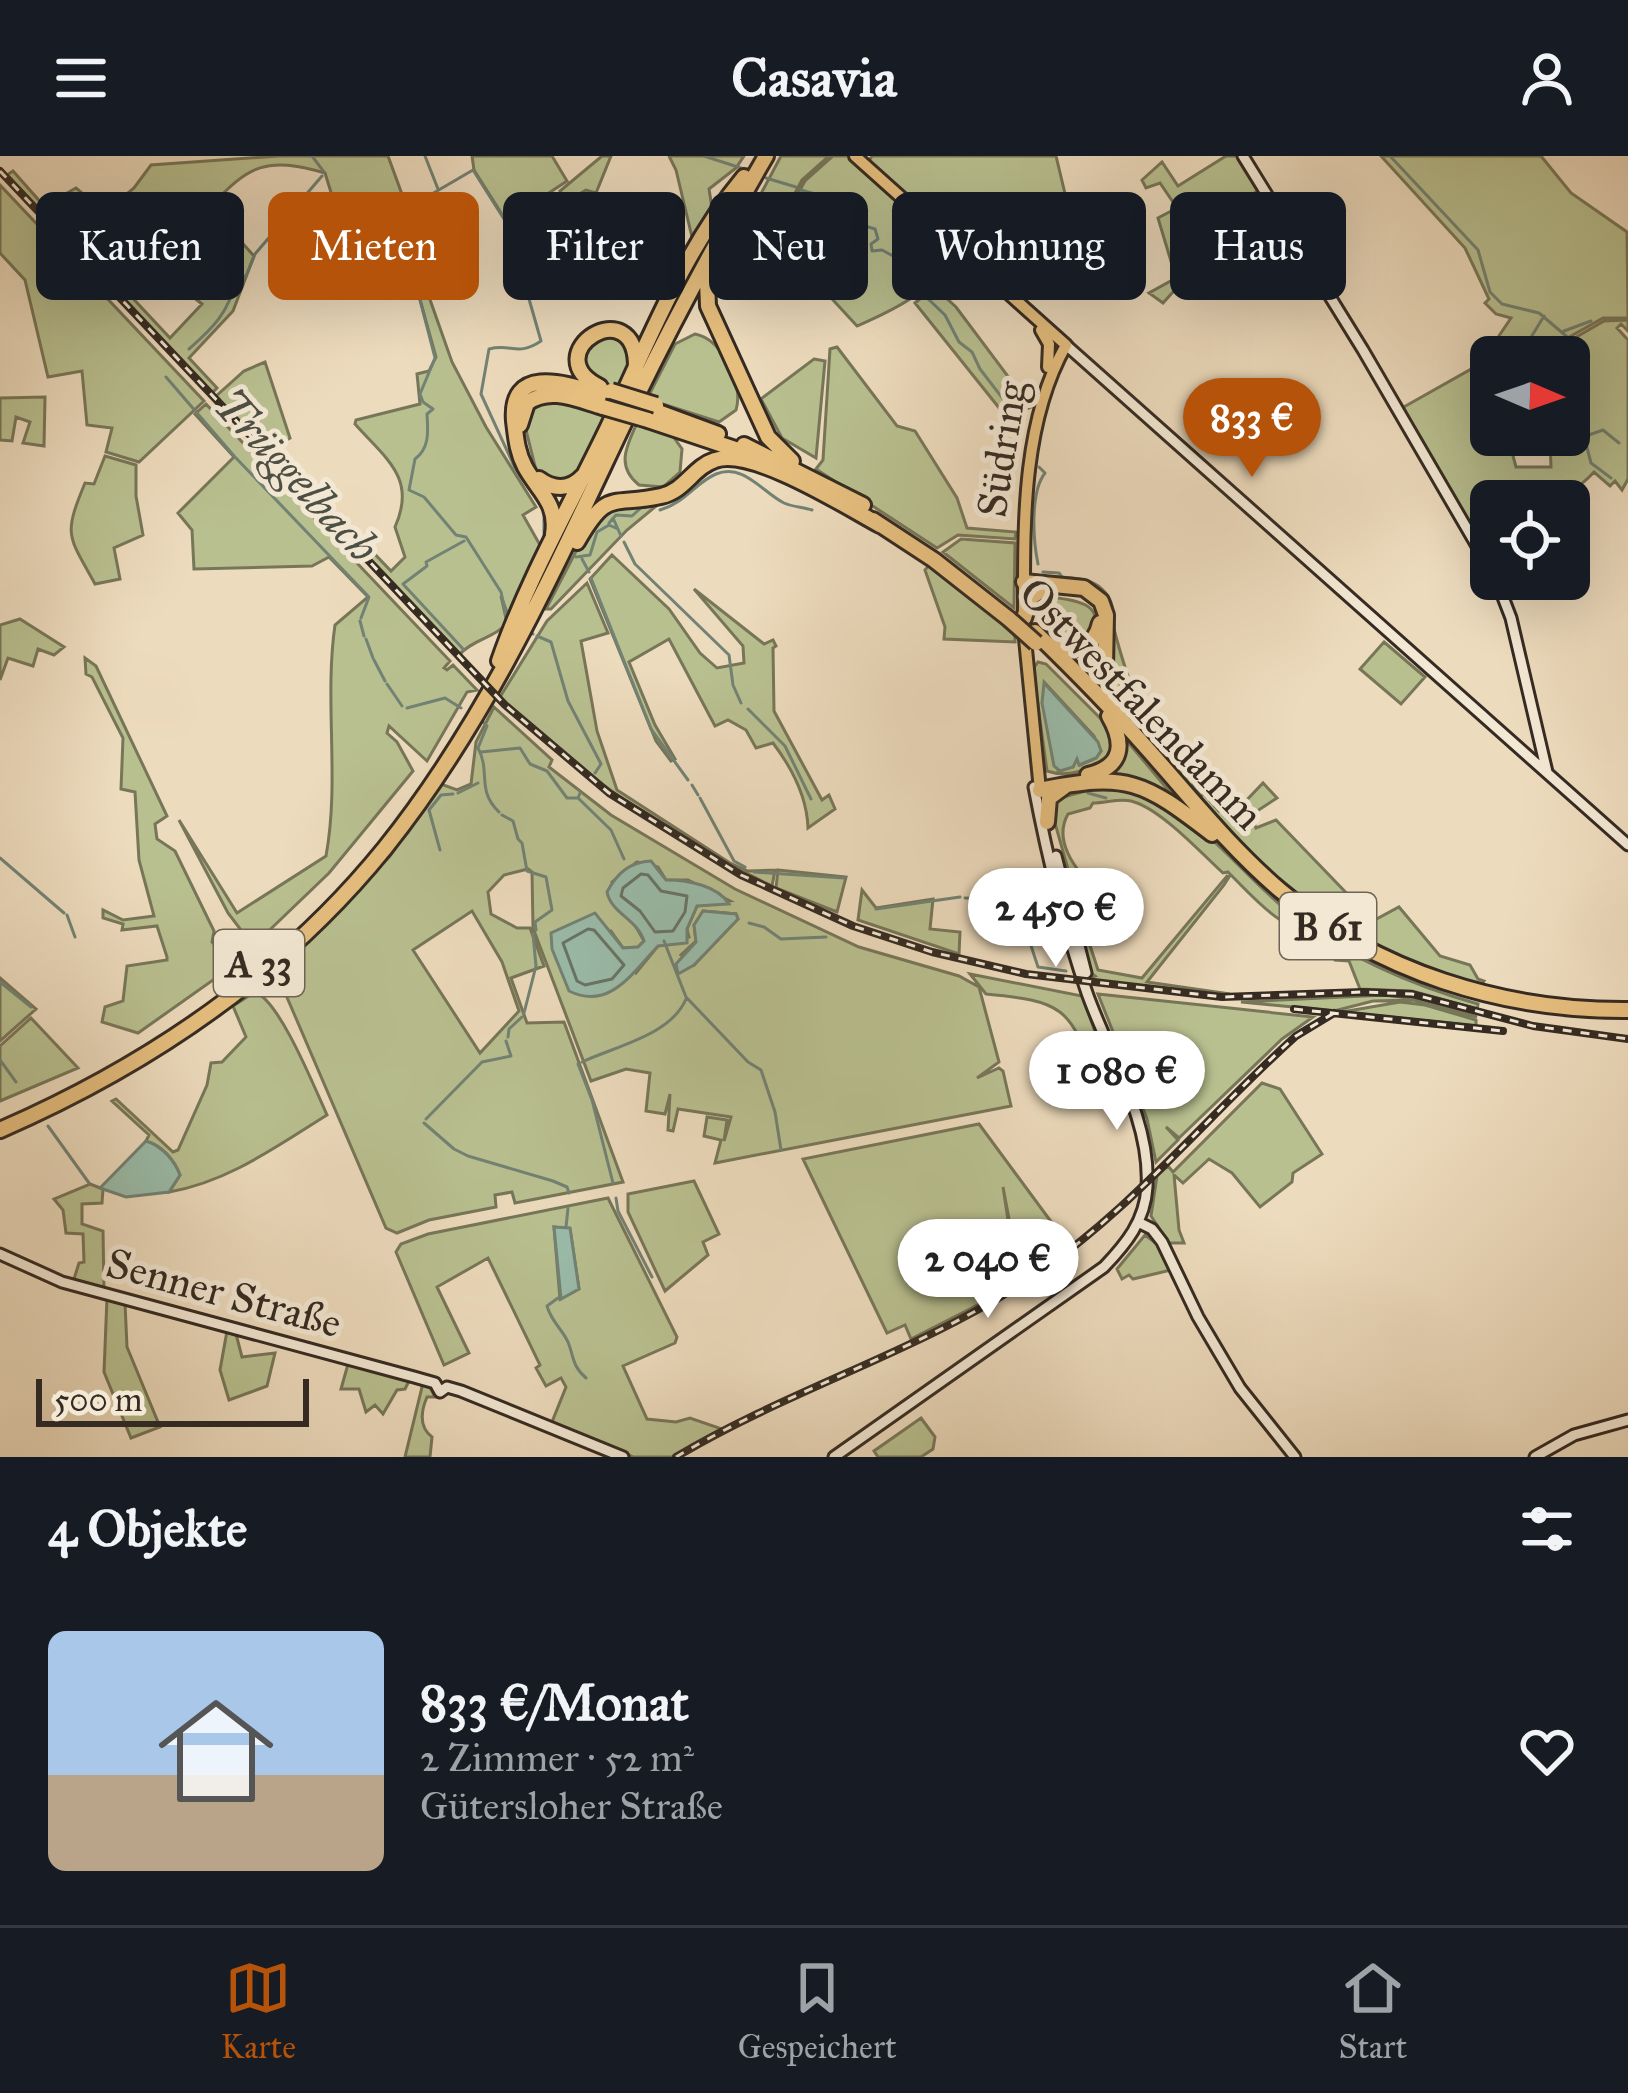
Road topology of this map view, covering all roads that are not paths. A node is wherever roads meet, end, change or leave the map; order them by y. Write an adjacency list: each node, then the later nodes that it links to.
1 (763, 156): 4 (highway, A 33); 11 (highway); 21 (highway, A 33)
2 (855, 156): 5 (main road)
3 (1243, 156): 14 (main road)
4 (744, 177): 8 (highway); 21 (highway, A 33)
5 (1026, 311): 6 (main road); 7 (main road)
6 (1065, 344): 7 (main road, Südring); 16 (main road, Südring); 25 (main road)
7 (1048, 367): 16 (main road, Südring)
8 (636, 370): 9 (highway); 12 (highway)
9 (607, 398): 10 (highway, bridge); 12 (highway); 15 (highway)
10 (653, 412): 11 (highway); 13 (highway, Ostwestfalendamm / B 61); 13 (highway, Ostwestfalendamm / B 61)
11 (792, 461): 13 (highway)
12 (589, 466): 15 (highway)
13 (808, 479): 19 (highway, Ostwestfalendamm / B 61); 21 (highway)
14 (1470, 534)
15 (548, 551): 21 (highway)
16 (1022, 585): 17 (highway); 19 (main road, Südring); 24 (highway, B 61); 28 (main road, Südring)
17 (1042, 590): 19 (highway); 20 (highway)
18 (1505, 600): 23 (main road)
19 (1014, 615): 20 (highway, Ostwestfalendamm / B 61, bridge); 28 (main road, Südring)
20 (1035, 637): 22 (highway, Ostwestfalendamm / B 61); 24 (highway, Ostwestfalendamm / B 61)
21 (500, 668): 34 (highway, A 33)
22 (1106, 712): 28 (highway); 30 (highway, Ostwestfalendamm / B 61)
23 (1540, 742): 25 (main road); 26 (main road)
24 (1144, 745): 32 (highway, Ostwestfalendamm / B 61)
25 (1524, 751): 26 (main road)
26 (1547, 772): 31 (main road)
27 (1069, 785): 28 (highway, B 61); 29 (highway); 30 (highway, B 61)
28 (1038, 786): 29 (main road, Südring); 35 (main road, Südring)
29 (1047, 823): 35 (main road, Südring)
30 (1212, 834): 32 (highway, Ostwestfalendamm / B 61)
31 (1628, 844)
32 (1577, 1013): 33 (highway, Ostwestfalendamm / B 61)
33 (1628, 1014)
34 (0, 1126)
35 (1140, 1223): 39 (main road); 40 (main road)
36 (0, 1255): 38 (main road, Senner Straße)
37 (1628, 1420): 41 (main road)
38 (623, 1457)
39 (838, 1457)
40 (1295, 1457)
41 (1535, 1457)

